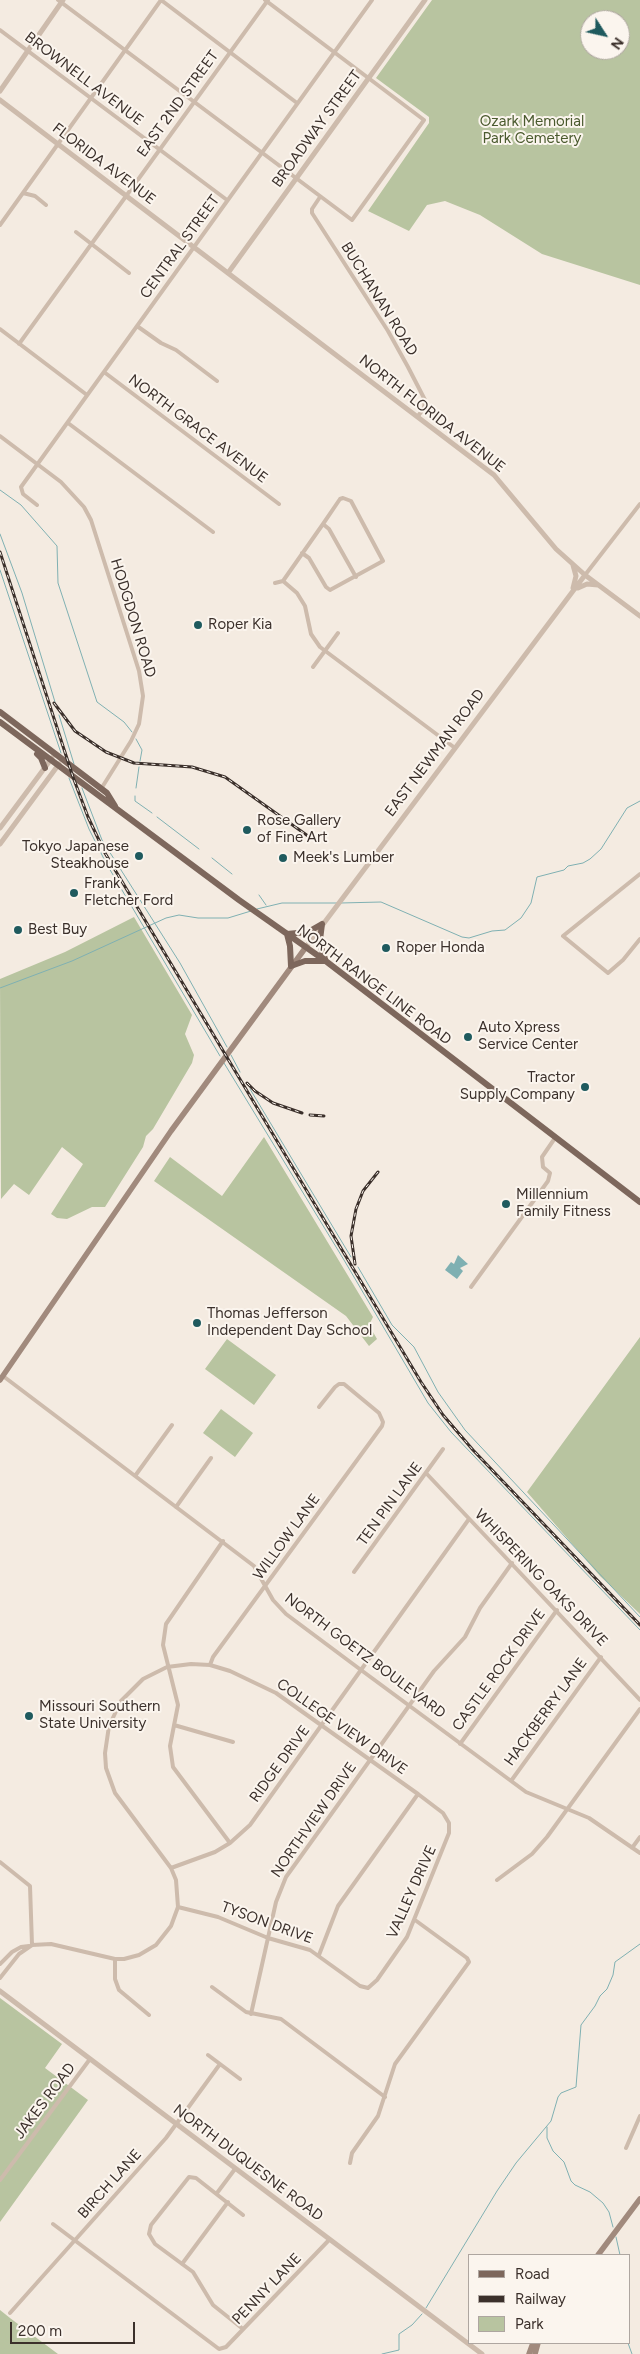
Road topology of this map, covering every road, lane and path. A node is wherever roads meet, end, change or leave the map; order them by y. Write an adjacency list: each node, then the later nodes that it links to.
1 (161, 0): 8 (street); 9 (street)
2 (267, 0): 9 (street, EAST 2ND STREET); 10 (street)
3 (371, 0): 10 (street, CENTRAL STREET)
4 (425, 0): 11 (street, BROADWAY STREET)
5 (60, 1): 7 (street); 8 (street)
6 (0, 30): 7 (street, BROWNELL AVENUE)
7 (28, 50): 12 (street); 13 (street, BROWNELL AVENUE)
8 (125, 51): 13 (street); 15 (street)
9 (230, 51): 15 (street, EAST 2ND STREET); 16 (street)
10 (334, 52): 11 (street); 16 (street, CENTRAL STREET)
11 (369, 78): 20 (street, BROADWAY STREET); 23 (street)
12 (0, 91)
13 (91, 98): 17 (street); 18 (street, BROWNELL AVENUE)
14 (0, 100): 17 (street, FLORIDA AVENUE)
15 (193, 102): 18 (street, EAST 2ND STREET); 19 (street)
16 (297, 103): 19 (street, CENTRAL STREET)
17 (58, 144): 21 (street); 22 (street, FLORIDA AVENUE)
18 (159, 149): 22 (street, EAST 2ND STREET); 24 (street, BROWNELL AVENUE)
19 (261, 153): 20 (street); 24 (street, CENTRAL STREET)
20 (297, 179): 23 (street); 31 (street, BROADWAY STREET)
21 (23, 193): 25 (street); 26 (street)
22 (125, 196): 28 (street, EAST 2ND STREET); 29 (street, FLORIDA AVENUE)
23 (320, 197): 38 (street, BUCHANAN ROAD)
24 (227, 200): 29 (street, CENTRAL STREET)
25 (46, 205)
26 (0, 225)
27 (76, 232): 28 (street)
28 (91, 244): 30 (street); 34 (street, EAST 2ND STREET)
29 (194, 247): 31 (street, NORTH FLORIDA AVENUE); 32 (street, CENTRAL STREET)
30 (129, 273)
31 (228, 273): 40 (street, NORTH FLORIDA AVENUE)
32 (137, 326): 35 (street, CENTRAL STREET); 36 (street)
33 (0, 329): 34 (street)
34 (19, 344): 37 (street)
35 (104, 372): 37 (street, CENTRAL STREET); 44 (street, NORTH GRACE AVENUE)
36 (217, 381)
37 (87, 395): 41 (street, CENTRAL STREET)
38 (424, 399): 39 (street); 40 (street)
39 (429, 408)
40 (418, 416): 50 (street, NORTH FLORIDA AVENUE)
41 (68, 423): 43 (street, CENTRAL STREET); 48 (street)
42 (0, 436): 43 (street, HODGDON ROAD)
43 (38, 464): 46 (street, CENTRAL STREET); 70 (street, HODGDON ROAD)
44 (279, 504)
45 (640, 504): 51 (street)
46 (37, 505)
47 (323, 524): 49 (street); 52 (street); 52 (street)
48 (213, 532)
49 (302, 553): 52 (street); 53 (street)
50 (572, 562): 51 (street, NORTH FLORIDA AVENUE); 56 (street)
51 (585, 575): 55 (street, NORTH FLORIDA AVENUE); 56 (street, EAST NEWMAN ROAD)
52 (356, 577)
53 (283, 581): 54 (street); 59 (street)
54 (274, 583)
55 (599, 585): 56 (street); 57 (street, NORTH FLORIDA AVENUE)
56 (570, 595): 64 (street, EAST NEWMAN ROAD)
57 (640, 616)
58 (338, 633): 59 (street)
59 (325, 650): 60 (street); 64 (street)
60 (313, 667)
61 (0, 712): 65 (main road, NORTH RANGE LINE ROAD)
62 (0, 722): 67 (main road, NORTH RANGE LINE ROAD)
63 (0, 726): 69 (main road)
64 (455, 748): 76 (street, EAST NEWMAN ROAD)
65 (55, 753): 66 (main road, NORTH RANGE LINE ROAD); 67 (street)
66 (63, 759): 68 (street); 70 (main road, NORTH RANGE LINE ROAD)
67 (50, 760): 68 (main road, NORTH RANGE LINE ROAD); 69 (street)
68 (58, 766): 71 (main road, NORTH RANGE LINE ROAD); 73 (street)
69 (45, 768): 72 (street)
70 (101, 789): 71 (main road, NORTH RANGE LINE ROAD)
71 (116, 807): 77 (main road, NORTH RANGE LINE ROAD)
72 (0, 828): 73 (street)
73 (8, 833): 74 (street)
74 (0, 844)
75 (640, 873): 78 (street)
76 (322, 924): 77 (main road); 79 (street, EAST NEWMAN ROAD); 80 (main road)
77 (287, 934): 79 (main road, NORTH RANGE LINE ROAD); 81 (main road)
78 (640, 939)
79 (306, 947): 80 (main road, NORTH RANGE LINE ROAD); 81 (main road)
80 (327, 962): 81 (main road); 82 (main road, NORTH RANGE LINE ROAD)
81 (291, 966): 85 (main road)
82 (555, 1138): 83 (main road, NORTH RANGE LINE ROAD); 84 (street)
83 (640, 1202)
84 (471, 1287)
85 (1, 1379): 91 (street, NORTH GOETZ BOULEVARD)
86 (319, 1407): 97 (street, WILLOW LANE)
87 (172, 1425): 91 (street)
88 (443, 1449): 90 (street, TEN PIN LANE)
89 (212, 1458): 92 (street)
90 (426, 1473): 93 (street, WHISPERING OAKS DRIVE); 96 (street, TEN PIN LANE)
91 (135, 1476): 92 (street, NORTH GOETZ BOULEVARD)
92 (176, 1507): 94 (street, NORTH GOETZ BOULEVARD)
93 (469, 1519): 95 (street, WHISPERING OAKS DRIVE); 102 (street, RIDGE DRIVE)
94 (223, 1542): 97 (street, NORTH GOETZ BOULEVARD); 101 (street)
95 (512, 1564): 98 (street, WHISPERING OAKS DRIVE); 104 (street, NORTHVIEW DRIVE)
96 (354, 1572)
97 (265, 1586): 100 (street, WILLOW LANE); 102 (street, NORTH GOETZ BOULEVARD)
98 (557, 1610): 99 (street, WHISPERING OAKS DRIVE); 109 (street, CASTLE ROCK DRIVE)
99 (601, 1657): 103 (street, WHISPERING OAKS DRIVE); 111 (street, HACKBERRY LANE)
100 (210, 1665): 101 (street, COLLEGE VIEW DRIVE); 107 (street, COLLEGE VIEW DRIVE)
101 (166, 1667): 106 (street); 120 (street, COLLEGE VIEW DRIVE)
102 (361, 1670): 104 (street, NORTH GOETZ BOULEVARD); 107 (street, RIDGE DRIVE)
103 (640, 1700)
104 (409, 1705): 109 (street, NORTH GOETZ BOULEVARD); 110 (street, NORTHVIEW DRIVE)
105 (640, 1709): 113 (street)
106 (174, 1725): 108 (street); 116 (street)
107 (322, 1725): 110 (street, COLLEGE VIEW DRIVE); 116 (street, RIDGE DRIVE)
108 (233, 1742)
109 (460, 1744): 111 (street, NORTH GOETZ BOULEVARD)
110 (370, 1759): 112 (street, COLLEGE VIEW DRIVE); 124 (street, NORTHVIEW DRIVE)
111 (510, 1781): 113 (street, NORTH GOETZ BOULEVARD)
112 (418, 1794): 114 (street, COLLEGE VIEW DRIVE); 126 (street)
113 (568, 1809): 117 (street, NORTH GOETZ BOULEVARD); 121 (street)
114 (450, 1824): 123 (street, VALLEY DRIVE)
115 (640, 1837): 117 (street)
116 (230, 1843): 120 (street, RIDGE DRIVE)
117 (632, 1848): 118 (street, NORTH GOETZ BOULEVARD)
118 (640, 1853)
119 (0, 1862): 125 (street)
120 (171, 1868): 122 (street, COLLEGE VIEW DRIVE)
121 (497, 1880)
122 (178, 1907): 124 (street, TYSON DRIVE); 127 (street, COLLEGE VIEW DRIVE)
123 (415, 1920): 131 (street, VALLEY DRIVE); 139 (street)
124 (268, 1938): 126 (street, TYSON DRIVE); 133 (street, NORTHVIEW DRIVE)
125 (30, 1946): 127 (street, COLLEGE VIEW DRIVE); 128 (street, COLLEGE VIEW DRIVE); 129 (street)
126 (318, 1955): 131 (street, TYSON DRIVE)
127 (114, 1959): 134 (street)
128 (0, 1964)
129 (0, 1978)
130 (212, 1987): 133 (street)
131 (368, 1988)
132 (0, 1991): 136 (street, NORTH DUQUESNE ROAD)
133 (251, 2014): 139 (street)
134 (149, 2016)
135 (208, 2055): 137 (street)
136 (90, 2059): 141 (street, NORTH DUQUESNE ROAD); 145 (street, JAKES ROAD)
137 (220, 2064): 138 (street); 141 (street, BIRCH LANE)
138 (240, 2079)
139 (385, 2097): 143 (street)
140 (640, 2116): 142 (street)
141 (177, 2125): 144 (street, NORTH DUQUESNE ROAD); 152 (street, BIRCH LANE)
142 (626, 2148)
143 (350, 2163)
144 (235, 2169): 146 (street); 151 (street, NORTH DUQUESNE ROAD)
145 (0, 2180)
146 (217, 2194): 148 (street); 154 (street)
147 (640, 2199): 153 (main road)
148 (228, 2202): 149 (street); 154 (street)
149 (243, 2215)
150 (53, 2224): 152 (street)
151 (329, 2240): 156 (street, PENNY LANE); 157 (street, NORTH DUQUESNE ROAD)
152 (74, 2241): 155 (street, BIRCH LANE); 156 (street, PENNY LANE)
153 (599, 2254)
154 (182, 2264): 156 (street)
155 (10, 2313)
156 (243, 2329)
157 (468, 2344)
158 (469, 2344): 159 (street, NORTH DUQUESNE ROAD)
159 (482, 2354)

